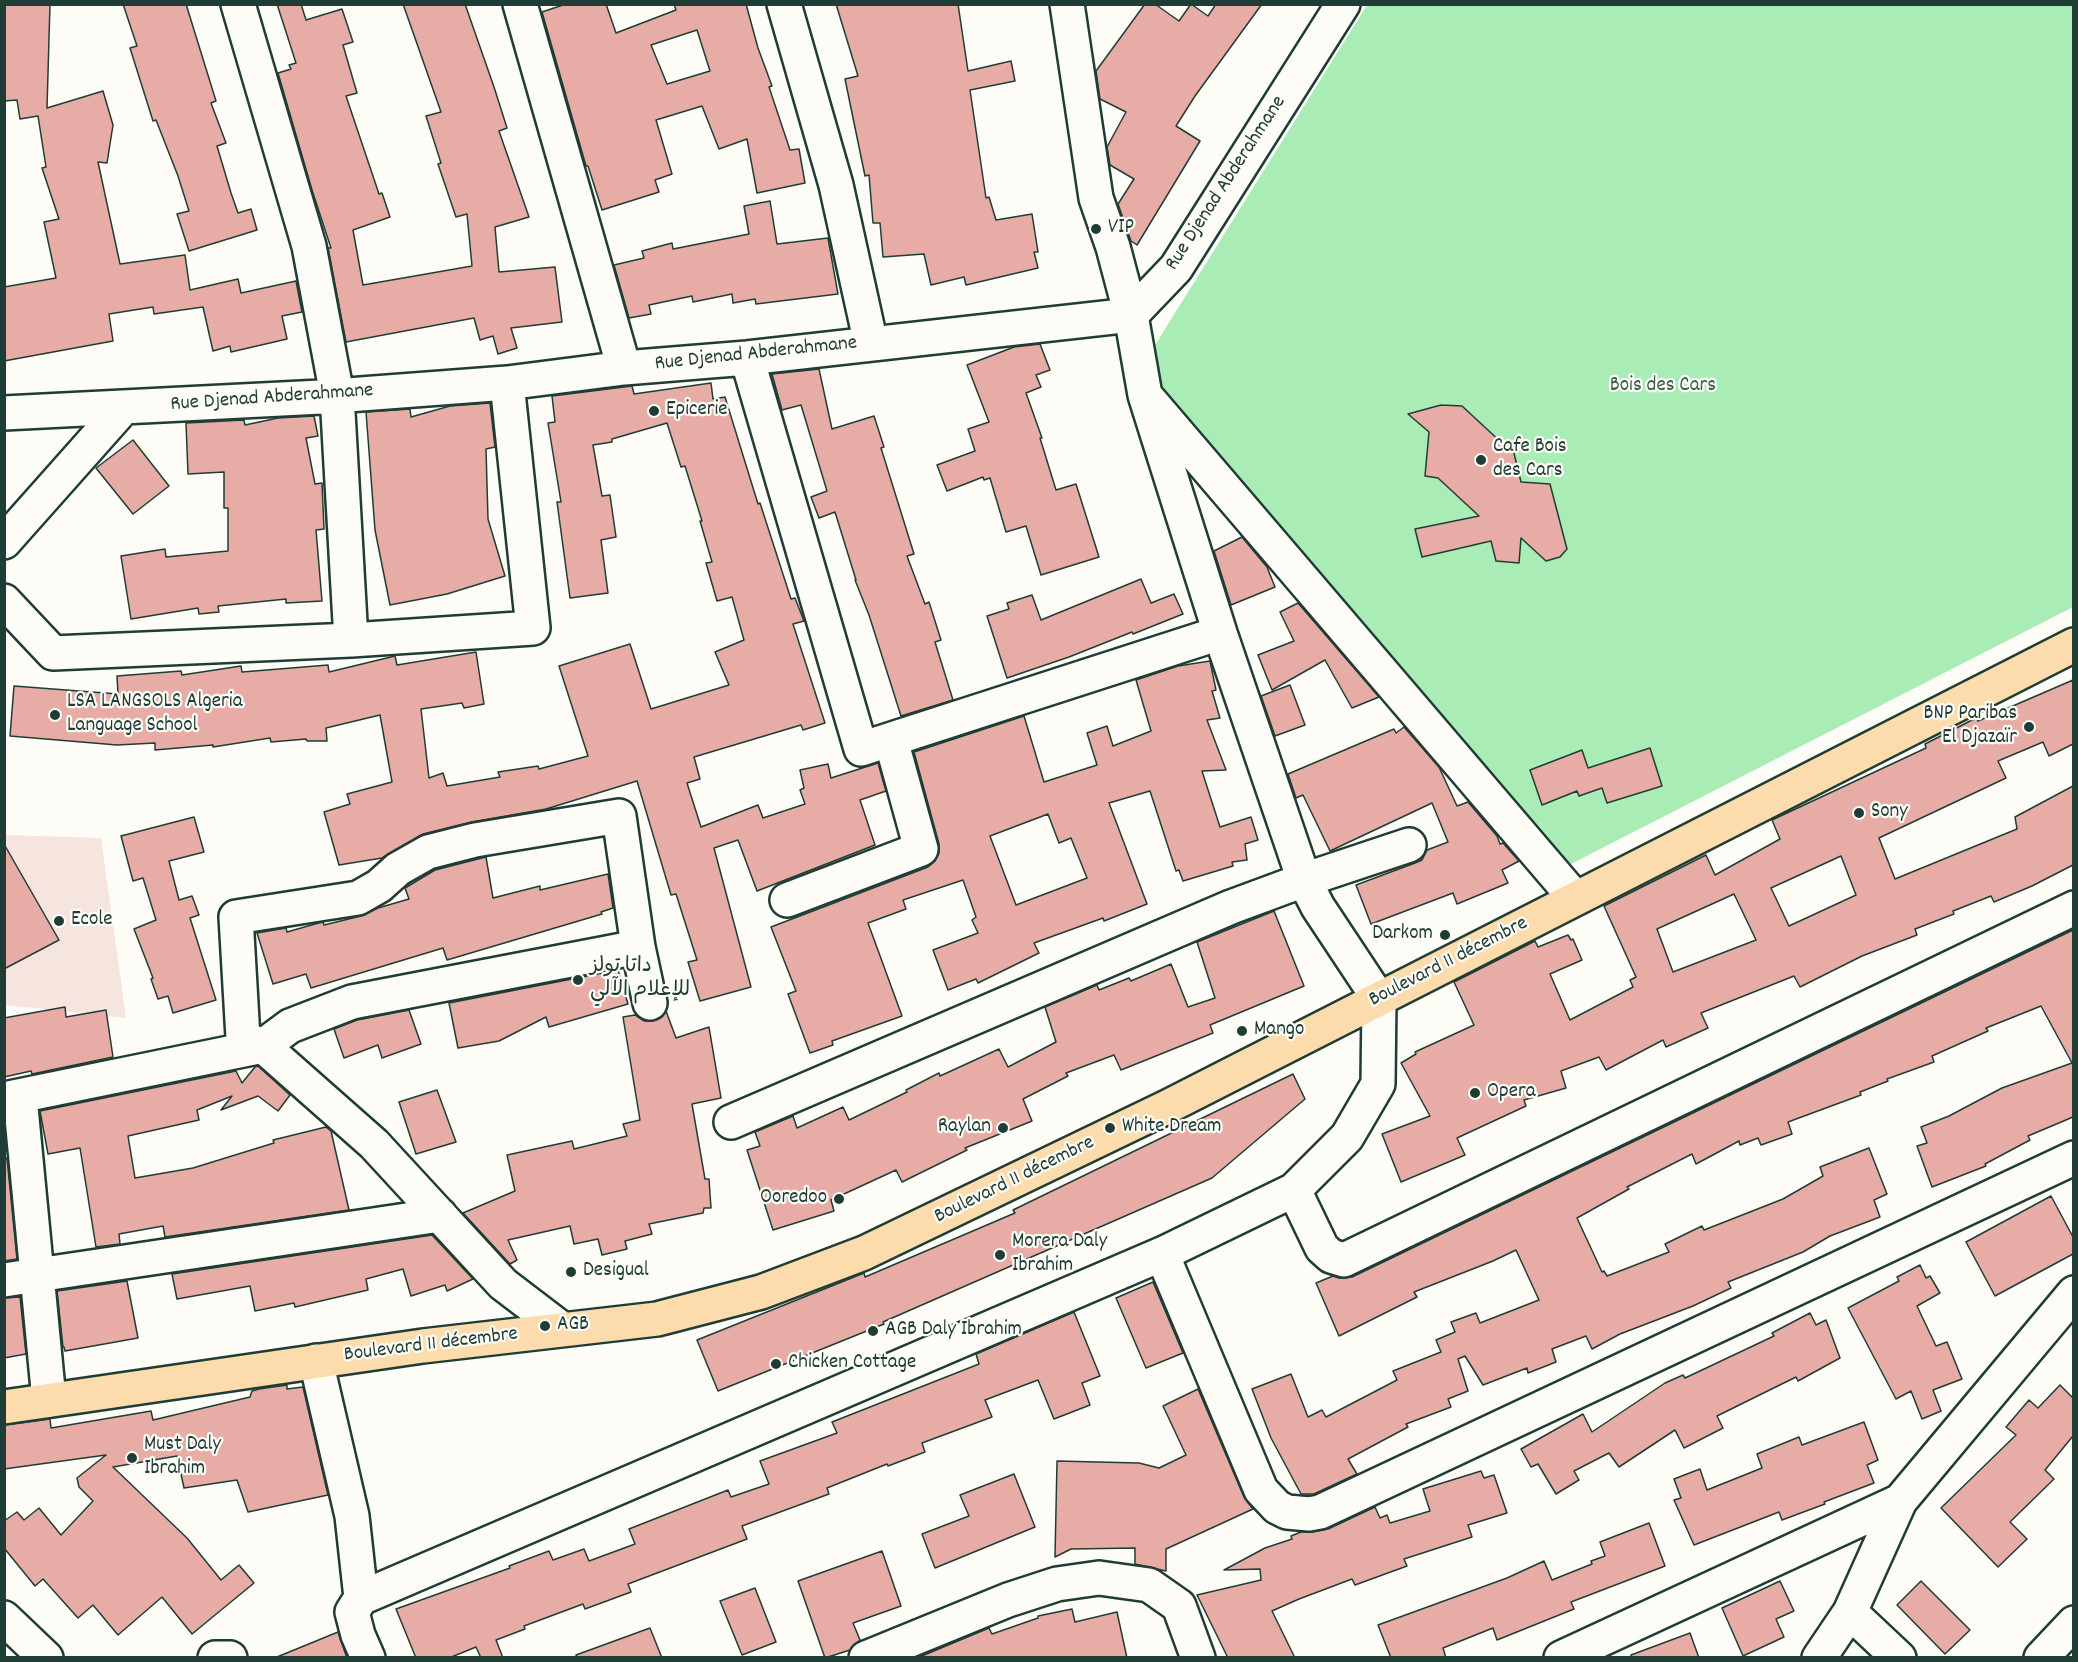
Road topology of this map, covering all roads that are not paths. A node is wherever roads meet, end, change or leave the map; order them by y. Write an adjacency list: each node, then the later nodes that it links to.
1 (238, 4): 11 (street)
2 (520, 4): 9 (street)
3 (784, 4): 7 (street)
4 (1067, 4): 6 (street)
5 (1343, 4): 6 (street, Rue Djenad Abderahmane)
6 (1131, 315): 7 (street, Rue Djenad Abderahmane); 12 (street)
7 (871, 344): 8 (street, Rue Djenad Abderahmane)
8 (747, 358): 9 (street, Rue Djenad Abderahmane); 20 (street)
9 (624, 368): 10 (street, Rue Djenad Abderahmane)
10 (507, 383): 11 (street, Rue Djenad Abderahmane); 18 (street)
11 (337, 395): 13 (street, Rue Djenad Abderahmane); 18 (street)
12 (1145, 395): 17 (street); 23 (street)
13 (123, 408): 14 (street, Rue Djenad Abderahmane); 15 (street)
14 (4, 413)
15 (4, 542)
16 (4, 601): 18 (street)
17 (1220, 633): 20 (street); 22 (street)
18 (351, 640)
19 (2073, 645): 23 (main road, Boulevard 11 décembre)
20 (891, 740): 24 (street)
21 (1409, 845): 22 (street)
22 (1304, 880): 27 (street); 31 (street)
23 (1575, 898): 27 (main road, Boulevard 11 décembre)
24 (787, 900)
25 (2073, 908): 33 (street)
26 (638, 947): 28 (street); 29 (street); 29 (street)
27 (1379, 999): 33 (street); 39 (main road, Boulevard 11 décembre)
28 (650, 1003)
29 (263, 1046): 30 (street); 34 (street)
30 (12, 1098): 36 (street)
31 (731, 1122)
32 (2073, 1158): 35 (street)
33 (1294, 1190): 35 (street)
34 (440, 1215): 36 (street); 39 (street)
35 (1162, 1254): 44 (street)
36 (39, 1275): 37 (street); 41 (street)
37 (4, 1280)
38 (2073, 1293): 43 (street)
39 (562, 1329): 40 (main road, Boulevard 11 décembre)
40 (316, 1361): 41 (main road, Boulevard 11 décembre); 44 (street)
41 (50, 1400): 42 (main road, Boulevard 11 décembre)
42 (4, 1407)
43 (1899, 1501): 45 (street); 54 (street)
44 (361, 1598): 51 (street)
45 (1851, 1612): 55 (street); 56 (street)
46 (4, 1618): 48 (street)
47 (2073, 1623): 57 (street)
48 (46, 1658)
49 (215, 1658): 50 (street)
50 (230, 1658)
51 (368, 1658)
52 (866, 1658): 53 (street)
53 (1198, 1658)
54 (1561, 1658)
55 (1819, 1658)
56 (1899, 1658)
57 (2041, 1658)

